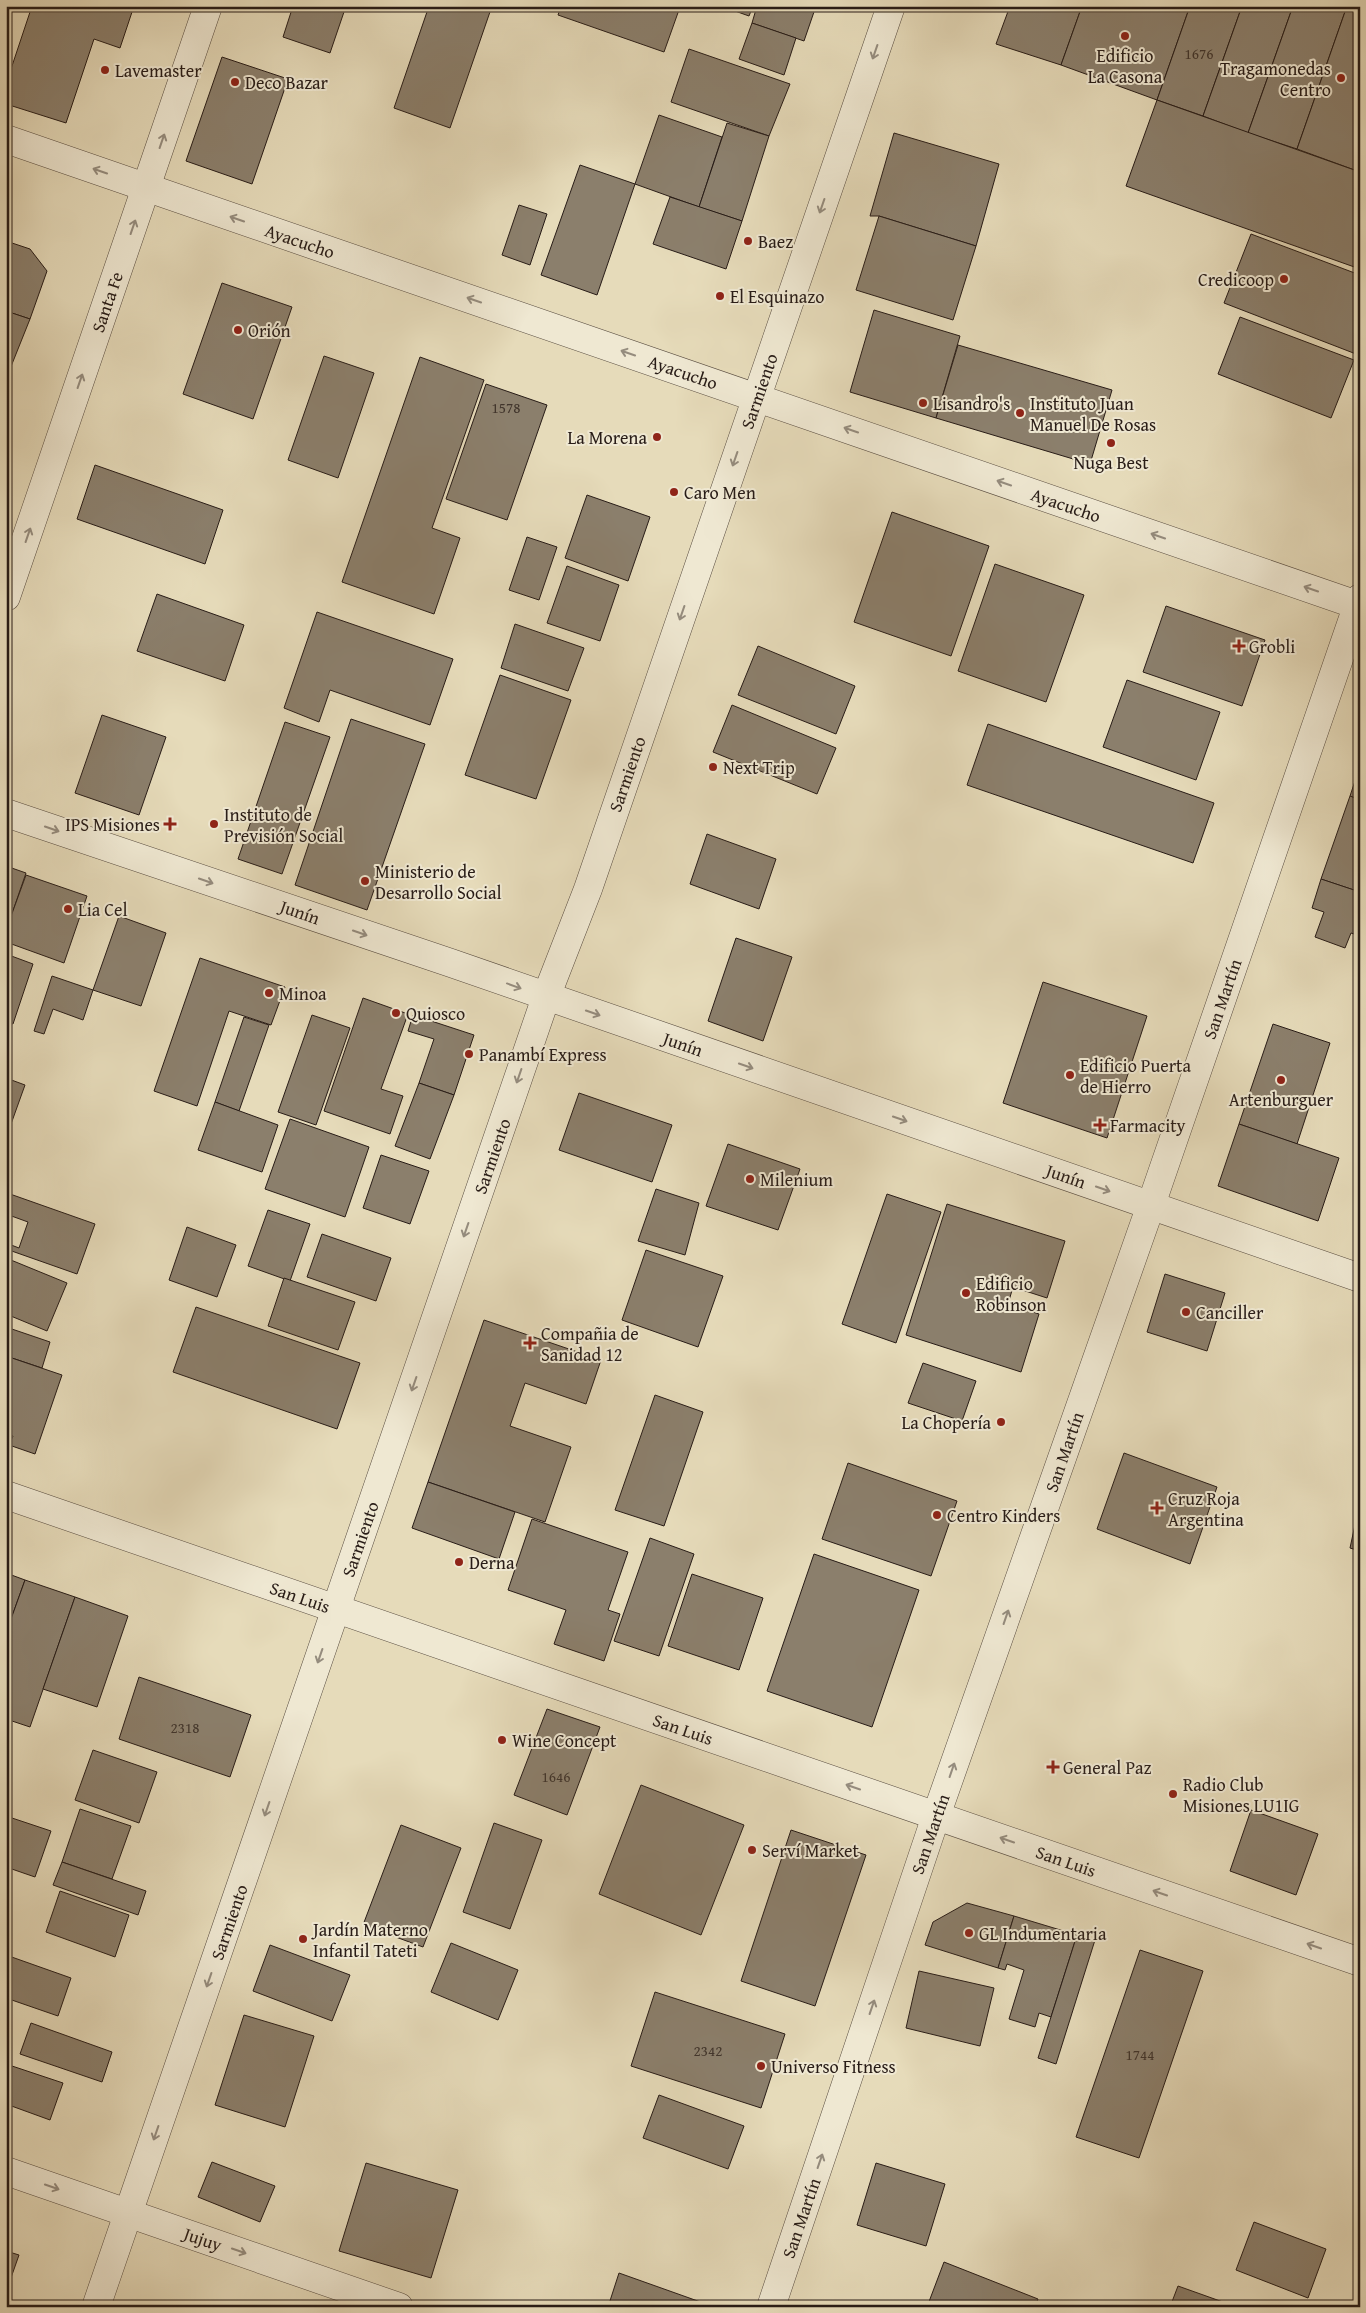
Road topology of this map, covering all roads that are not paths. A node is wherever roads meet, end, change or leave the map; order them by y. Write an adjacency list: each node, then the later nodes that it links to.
1 (208, 6): 4 (street, Santa Fe, one-way to 1)
2 (891, 6): 5 (street, Sarmiento, one-way to 5)
3 (6, 139): 4 (street, Ayacucho, one-way to 3)
4 (146, 188): 5 (street, Ayacucho, one-way to 4); 6 (street, Santa Fe, one-way to 4)
5 (756, 398): 7 (street, Ayacucho, one-way to 5); 9 (street, Sarmiento, one-way to 9)
6 (6, 597)
7 (1359, 603): 10 (street, San Martín)
8 (6, 813): 9 (street, Junín, one-way to 9)
9 (546, 997): 10 (street, Junín, one-way to 10); 13 (street, Sarmiento, one-way to 13)
10 (1151, 1206): 11 (street, Junín); 14 (street, San Martín, one-way to 10)
11 (1360, 1278)
12 (6, 1495): 13 (street, San Luis)
13 (336, 1610): 14 (street, San Luis, one-way to 13); 17 (street, Sarmiento, one-way to 17)
14 (936, 1816): 15 (street, San Luis, one-way to 14); 20 (street, San Martín, one-way to 14)
15 (1360, 1962)
16 (6, 2171): 17 (street, Jujuy, one-way to 17)
17 (128, 2213): 18 (street, Sarmiento); 19 (street, Jujuy, one-way to 19)
18 (96, 2307)
19 (399, 2307)
20 (771, 2307)

